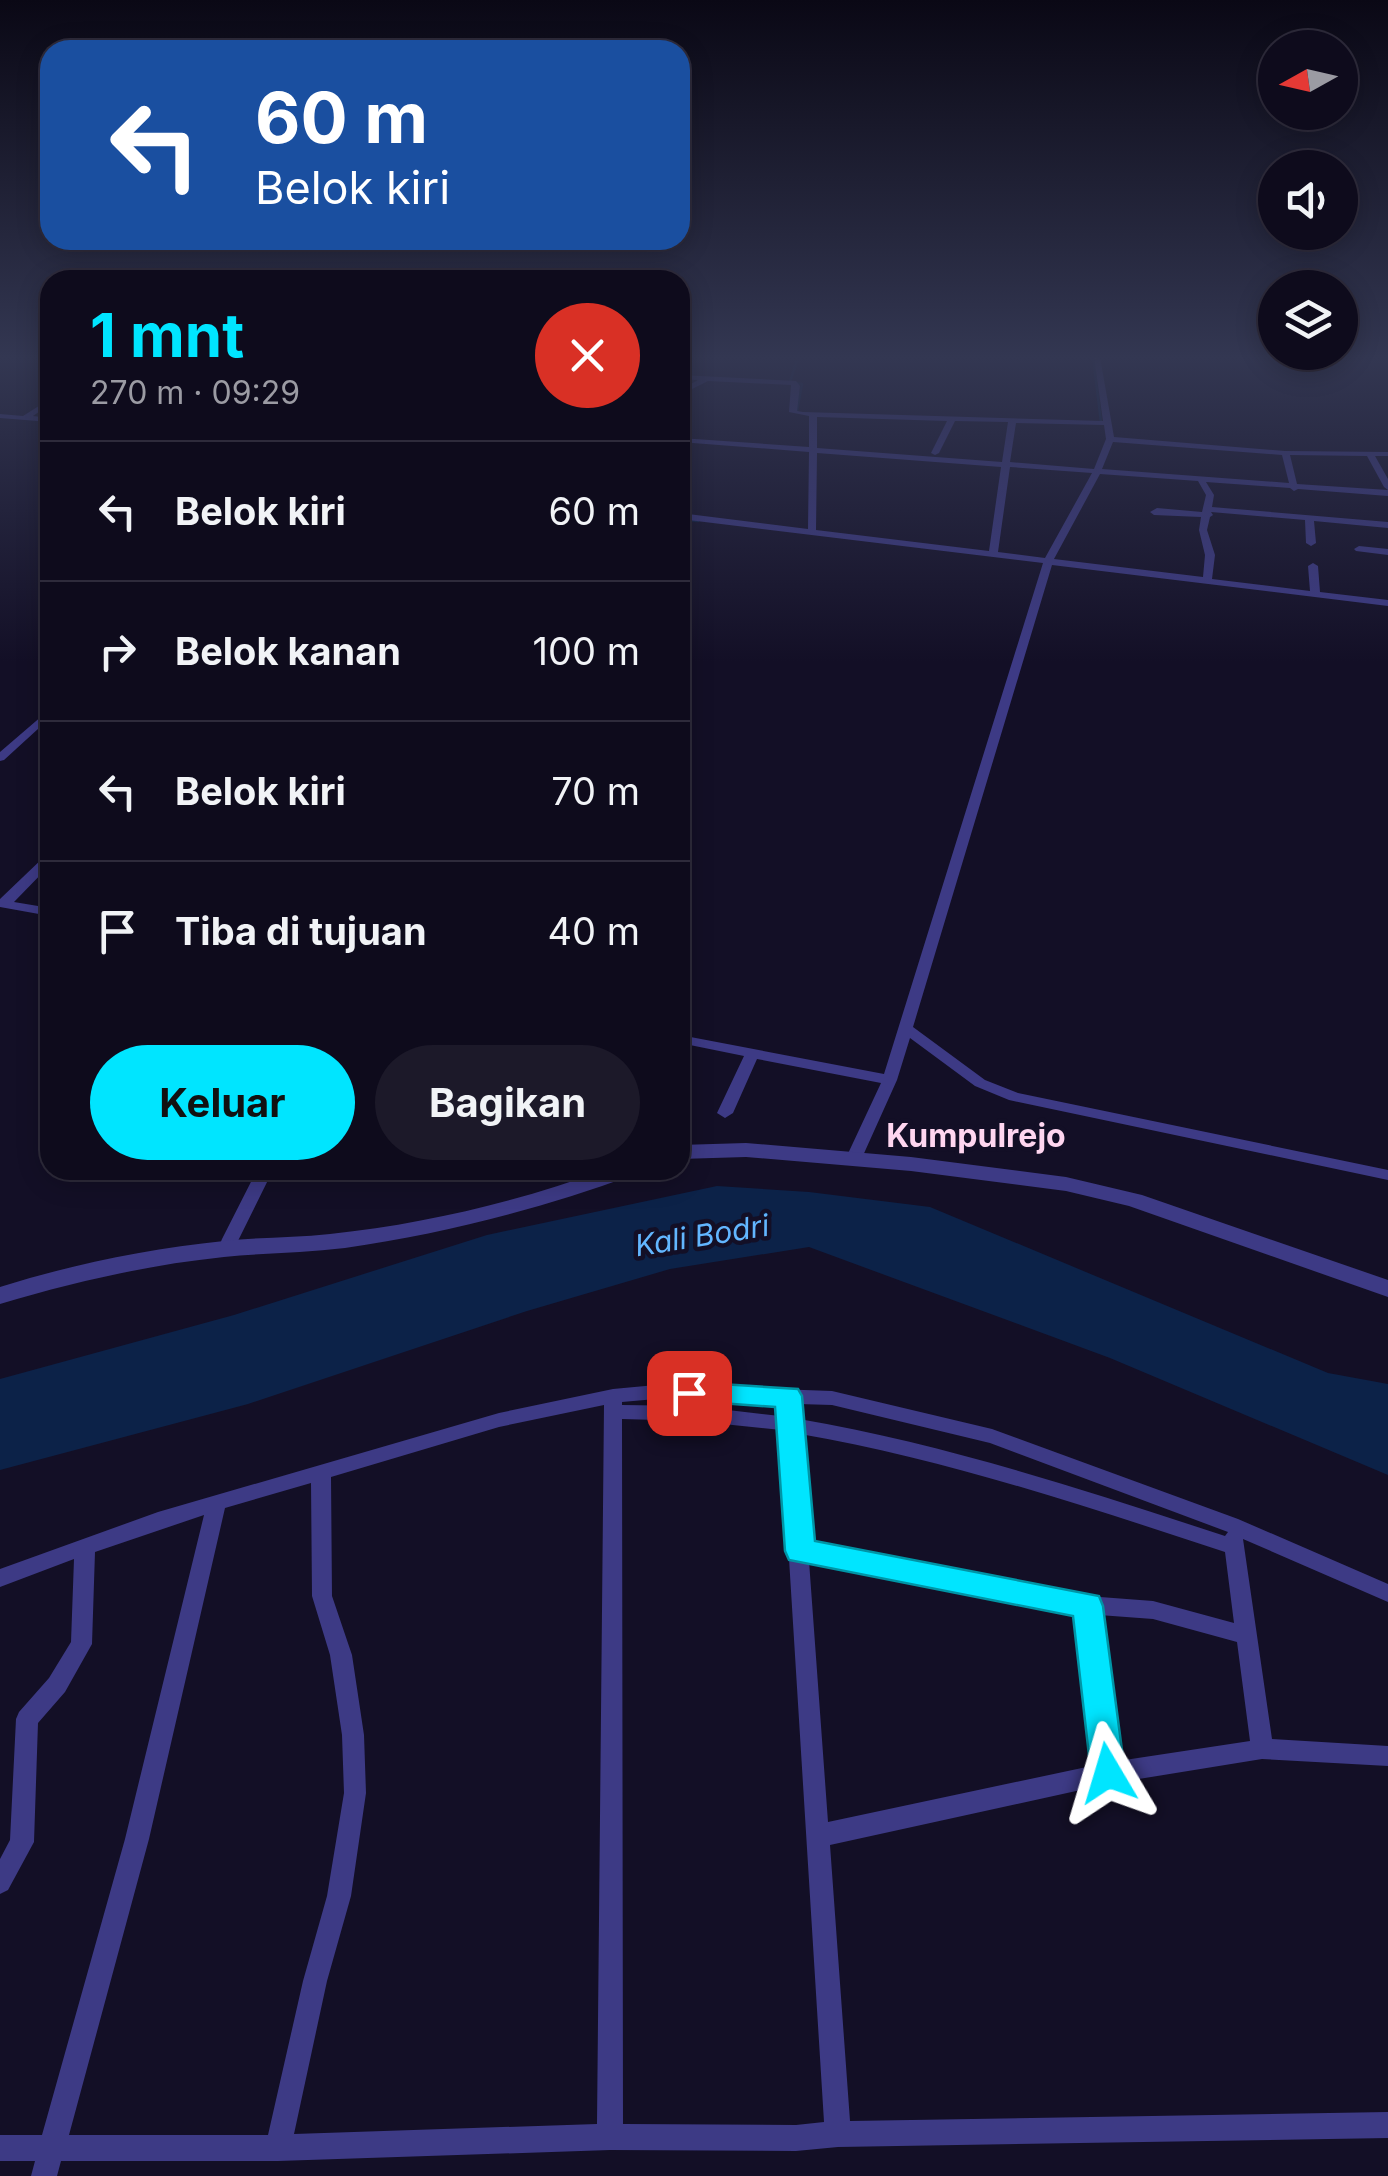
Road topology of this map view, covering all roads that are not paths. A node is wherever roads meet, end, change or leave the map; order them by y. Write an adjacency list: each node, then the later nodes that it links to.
1 (894, 458): 11 (street)
2 (810, 459): 21 (street)
3 (901, 459): 8 (street)
4 (1006, 459): 8 (street)
5 (1102, 459): 10 (street)
6 (1287, 459): 13 (street)
7 (1372, 459): 14 (street)
8 (1005, 467): 10 (street); 26 (street)
9 (1200, 469): 12 (street)
10 (1096, 474): 12 (street); 27 (street)
11 (889, 475)
12 (1200, 482): 13 (street); 16 (street)
13 (1294, 488): 14 (street)
14 (1388, 490)
15 (1157, 511): 16 (street)
16 (1209, 512): 18 (street); 29 (street)
17 (690, 517): 21 (street)
18 (1309, 518): 19 (street); 23 (street)
19 (1388, 525)
20 (900, 528): 22 (street)
21 (812, 532): 22 (street)
22 (895, 542): 26 (street)
23 (1311, 543)
24 (1359, 549): 25 (street)
25 (1388, 552)
26 (990, 553): 27 (street)
27 (1048, 564): 29 (street); 37 (street)
28 (1313, 566): 30 (street)
29 (1207, 580): 30 (street)
30 (1315, 594): 31 (street)
31 (1388, 603)
32 (40, 721): 33 (street)
33 (0, 758)
34 (40, 868): 35 (street)
35 (2, 904): 36 (street)
36 (40, 910)
37 (905, 1028): 40 (street); 44 (street)
38 (690, 1041): 39 (street)
39 (752, 1054): 40 (street); 41 (street)
40 (890, 1080): 43 (street)
41 (725, 1113)
42 (690, 1152): 43 (street)
43 (853, 1160): 48 (street)
44 (1388, 1175)
45 (261, 1180): 47 (street)
46 (595, 1180): 47 (street)
47 (226, 1249): 49 (street)
48 (1388, 1289)
49 (0, 1296)
50 (788, 1396): 51 (street); 52 (street); 55 (street)
51 (613, 1404): 52 (street); 53 (street); 70 (street)
52 (792, 1423): 57 (street); 58 (street)
53 (321, 1474): 54 (street); 73 (street)
54 (216, 1504): 56 (street); 71 (street)
55 (1231, 1525): 57 (street); 60 (street)
56 (84, 1547): 59 (street); 67 (street)
57 (1234, 1547): 62 (street)
58 (800, 1551): 61 (street); 66 (street)
59 (0, 1578)
60 (1388, 1594)
61 (1088, 1606): 62 (street); 65 (street)
62 (1245, 1635): 63 (street)
63 (1262, 1750): 64 (street); 65 (street)
64 (1388, 1756)
65 (1108, 1773): 66 (street)
66 (818, 1836): 69 (street)
67 (0, 1882)
68 (1388, 2126): 69 (street)
69 (838, 2134): 70 (street)
70 (610, 2137): 73 (street)
71 (53, 2147): 72 (street); 73 (street); 74 (street)
72 (0, 2148)
73 (278, 2148)
74 (44, 2176)

